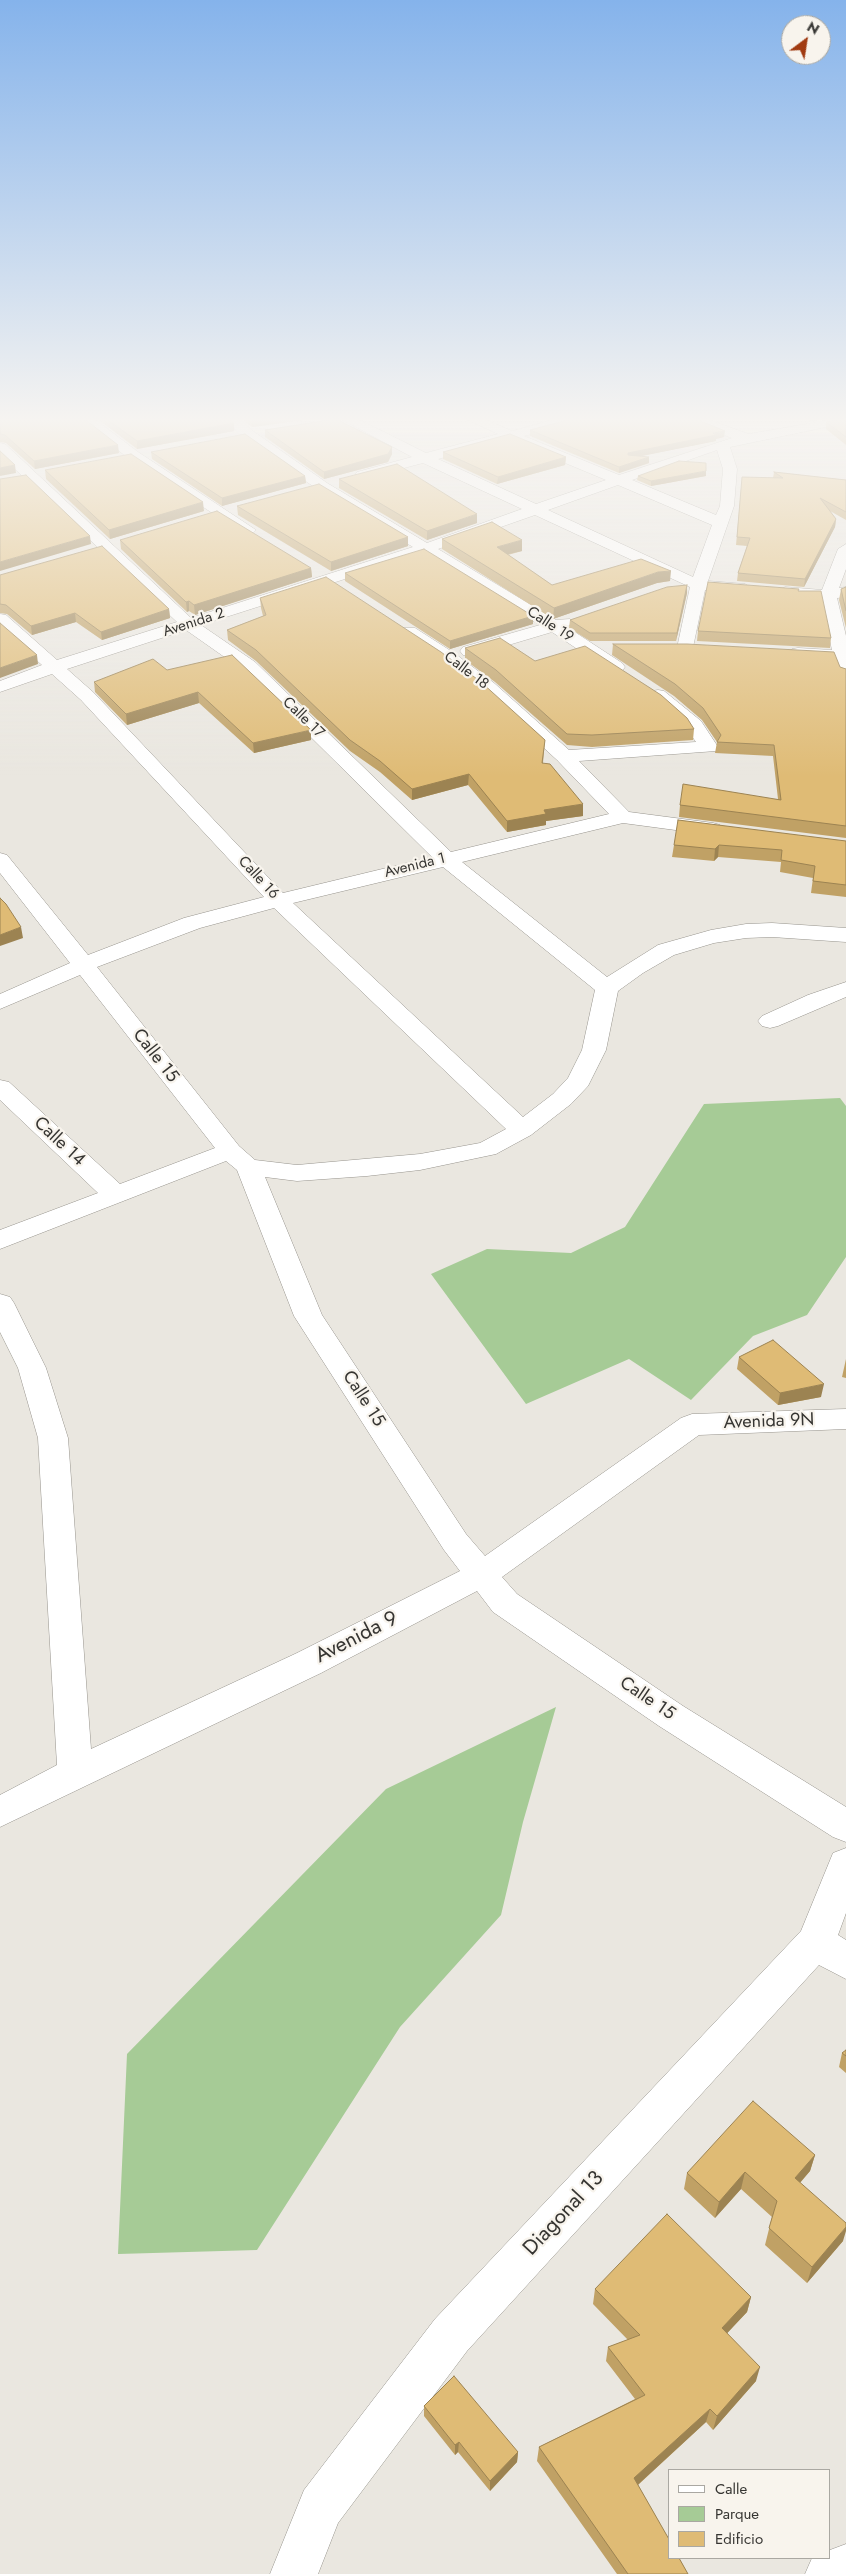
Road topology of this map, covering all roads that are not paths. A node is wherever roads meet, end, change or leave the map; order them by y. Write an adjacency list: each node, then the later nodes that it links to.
1 (96, 537): 7 (street, Calle 17)
2 (408, 537): 8 (street, Calle 19)
3 (457, 537): 8 (street, Avenida 2)
4 (597, 537): 13 (street)
5 (716, 537): 13 (street)
6 (127, 542): 7 (street)
7 (108, 547): 10 (street); 20 (street, Calle 17)
8 (426, 548): 12 (street, Avenida 2); 22 (street, Calle 19)
9 (846, 549): 17 (street)
10 (90, 552)
11 (310, 568): 12 (street)
12 (327, 578): 15 (street); 20 (street, Avenida 2)
13 (698, 585): 14 (street); 17 (street); 26 (street)
14 (664, 588)
15 (343, 589)
16 (846, 592): 17 (street)
17 (828, 595): 30 (street)
18 (581, 617): 22 (street)
19 (0, 619): 31 (street, Calle 16)
20 (189, 625): 31 (street, Avenida 2); 39 (street, Calle 17)
21 (400, 625): 29 (street, Calle 18)
22 (554, 626): 23 (street, Calle 19); 29 (street)
23 (584, 648): 24 (street); 32 (street, Calle 19)
24 (622, 648)
25 (668, 648): 26 (street)
26 (686, 648): 27 (street)
27 (706, 649)
28 (784, 653): 30 (street)
29 (448, 657): 35 (street, Calle 18)
30 (845, 664)
31 (54, 667): 34 (street, Avenida 2); 40 (street, Calle 16)
32 (626, 674)
33 (643, 684): 35 (street)
34 (0, 687)
35 (564, 756): 36 (street, Calle 18)
36 (623, 817): 37 (street, Avenida 1); 39 (street, Avenida 1)
37 (730, 831)
38 (0, 859): 42 (street, Calle 15)
39 (446, 859): 40 (street, Avenida 1); 43 (street, Calle 17)
40 (278, 900): 42 (street, Avenida 1); 48 (street, Calle 16)
41 (846, 935): 43 (street)
42 (82, 965): 45 (street, Avenida 1); 49 (street, Calle 15)
43 (607, 988): 48 (street)
44 (846, 989): 46 (street)
45 (0, 1002)
46 (770, 1021)
47 (0, 1087): 50 (street, Calle 14)
48 (522, 1130): 49 (street)
49 (239, 1159): 50 (street); 55 (street, Calle 15)
50 (117, 1196): 51 (street)
51 (0, 1240)
52 (0, 1303): 56 (street)
53 (846, 1419): 54 (street, Avenida 9N)
54 (692, 1425): 55 (street, Avenida 9)
55 (482, 1574): 56 (street, Avenida 9); 58 (street, Calle 15)
56 (75, 1773): 57 (street, Avenida 9)
57 (0, 1812)
58 (846, 1826)
59 (846, 1864): 60 (street, Diagonal 13)
60 (831, 1952): 62 (street, Diagonal 13)
61 (846, 2568): 63 (street)
62 (294, 2574)
63 (829, 2574)

